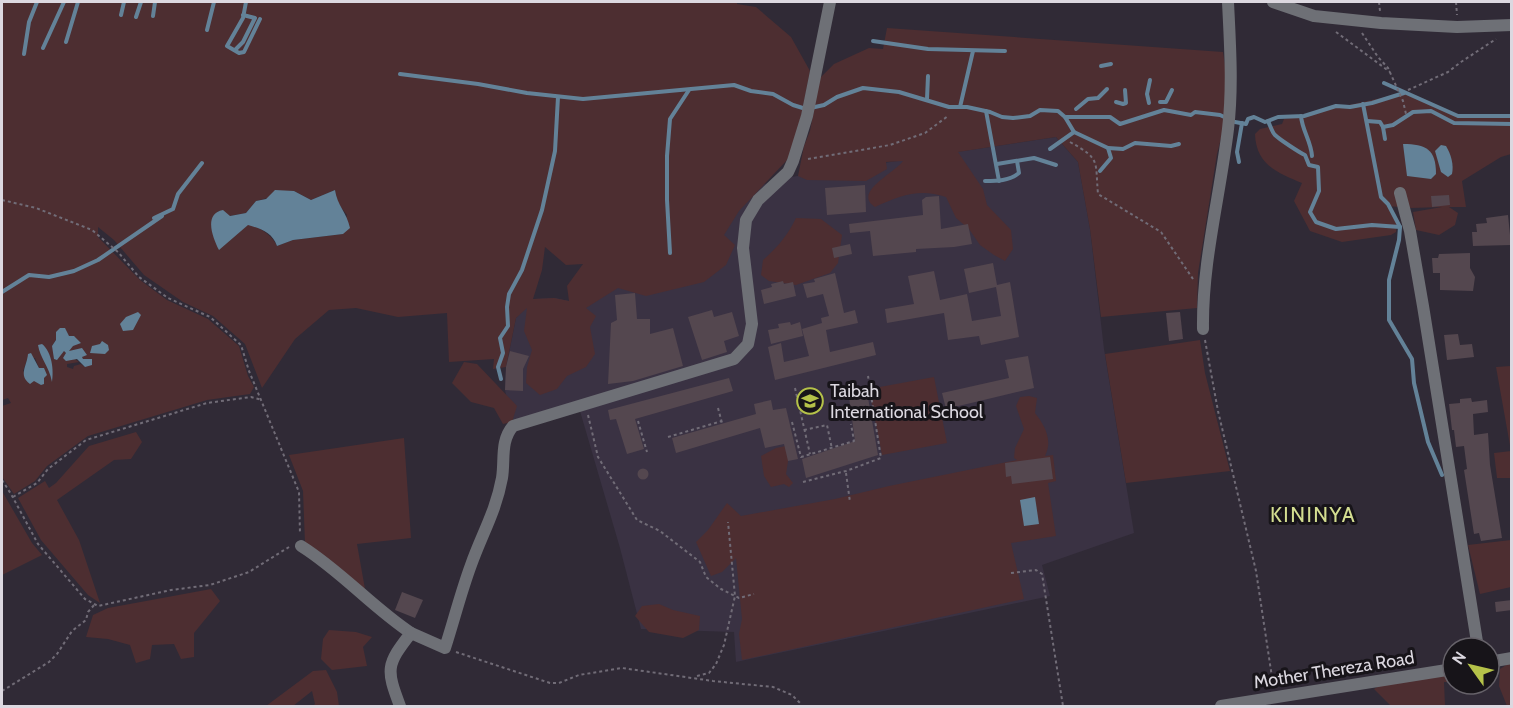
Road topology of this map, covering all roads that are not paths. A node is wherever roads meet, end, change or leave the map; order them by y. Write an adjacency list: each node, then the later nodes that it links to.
1 (830, 2): 8 (street)
2 (1228, 2): 6 (street)
3 (1273, 2): 4 (street)
4 (1507, 30)
5 (1400, 193): 9 (street)
6 (1203, 329)
7 (301, 546): 8 (street)
8 (411, 633): 11 (street)
9 (1476, 636)
10 (1441, 671): 12 (street, Mother Thereza Road)
11 (400, 706)
12 (1221, 706)

